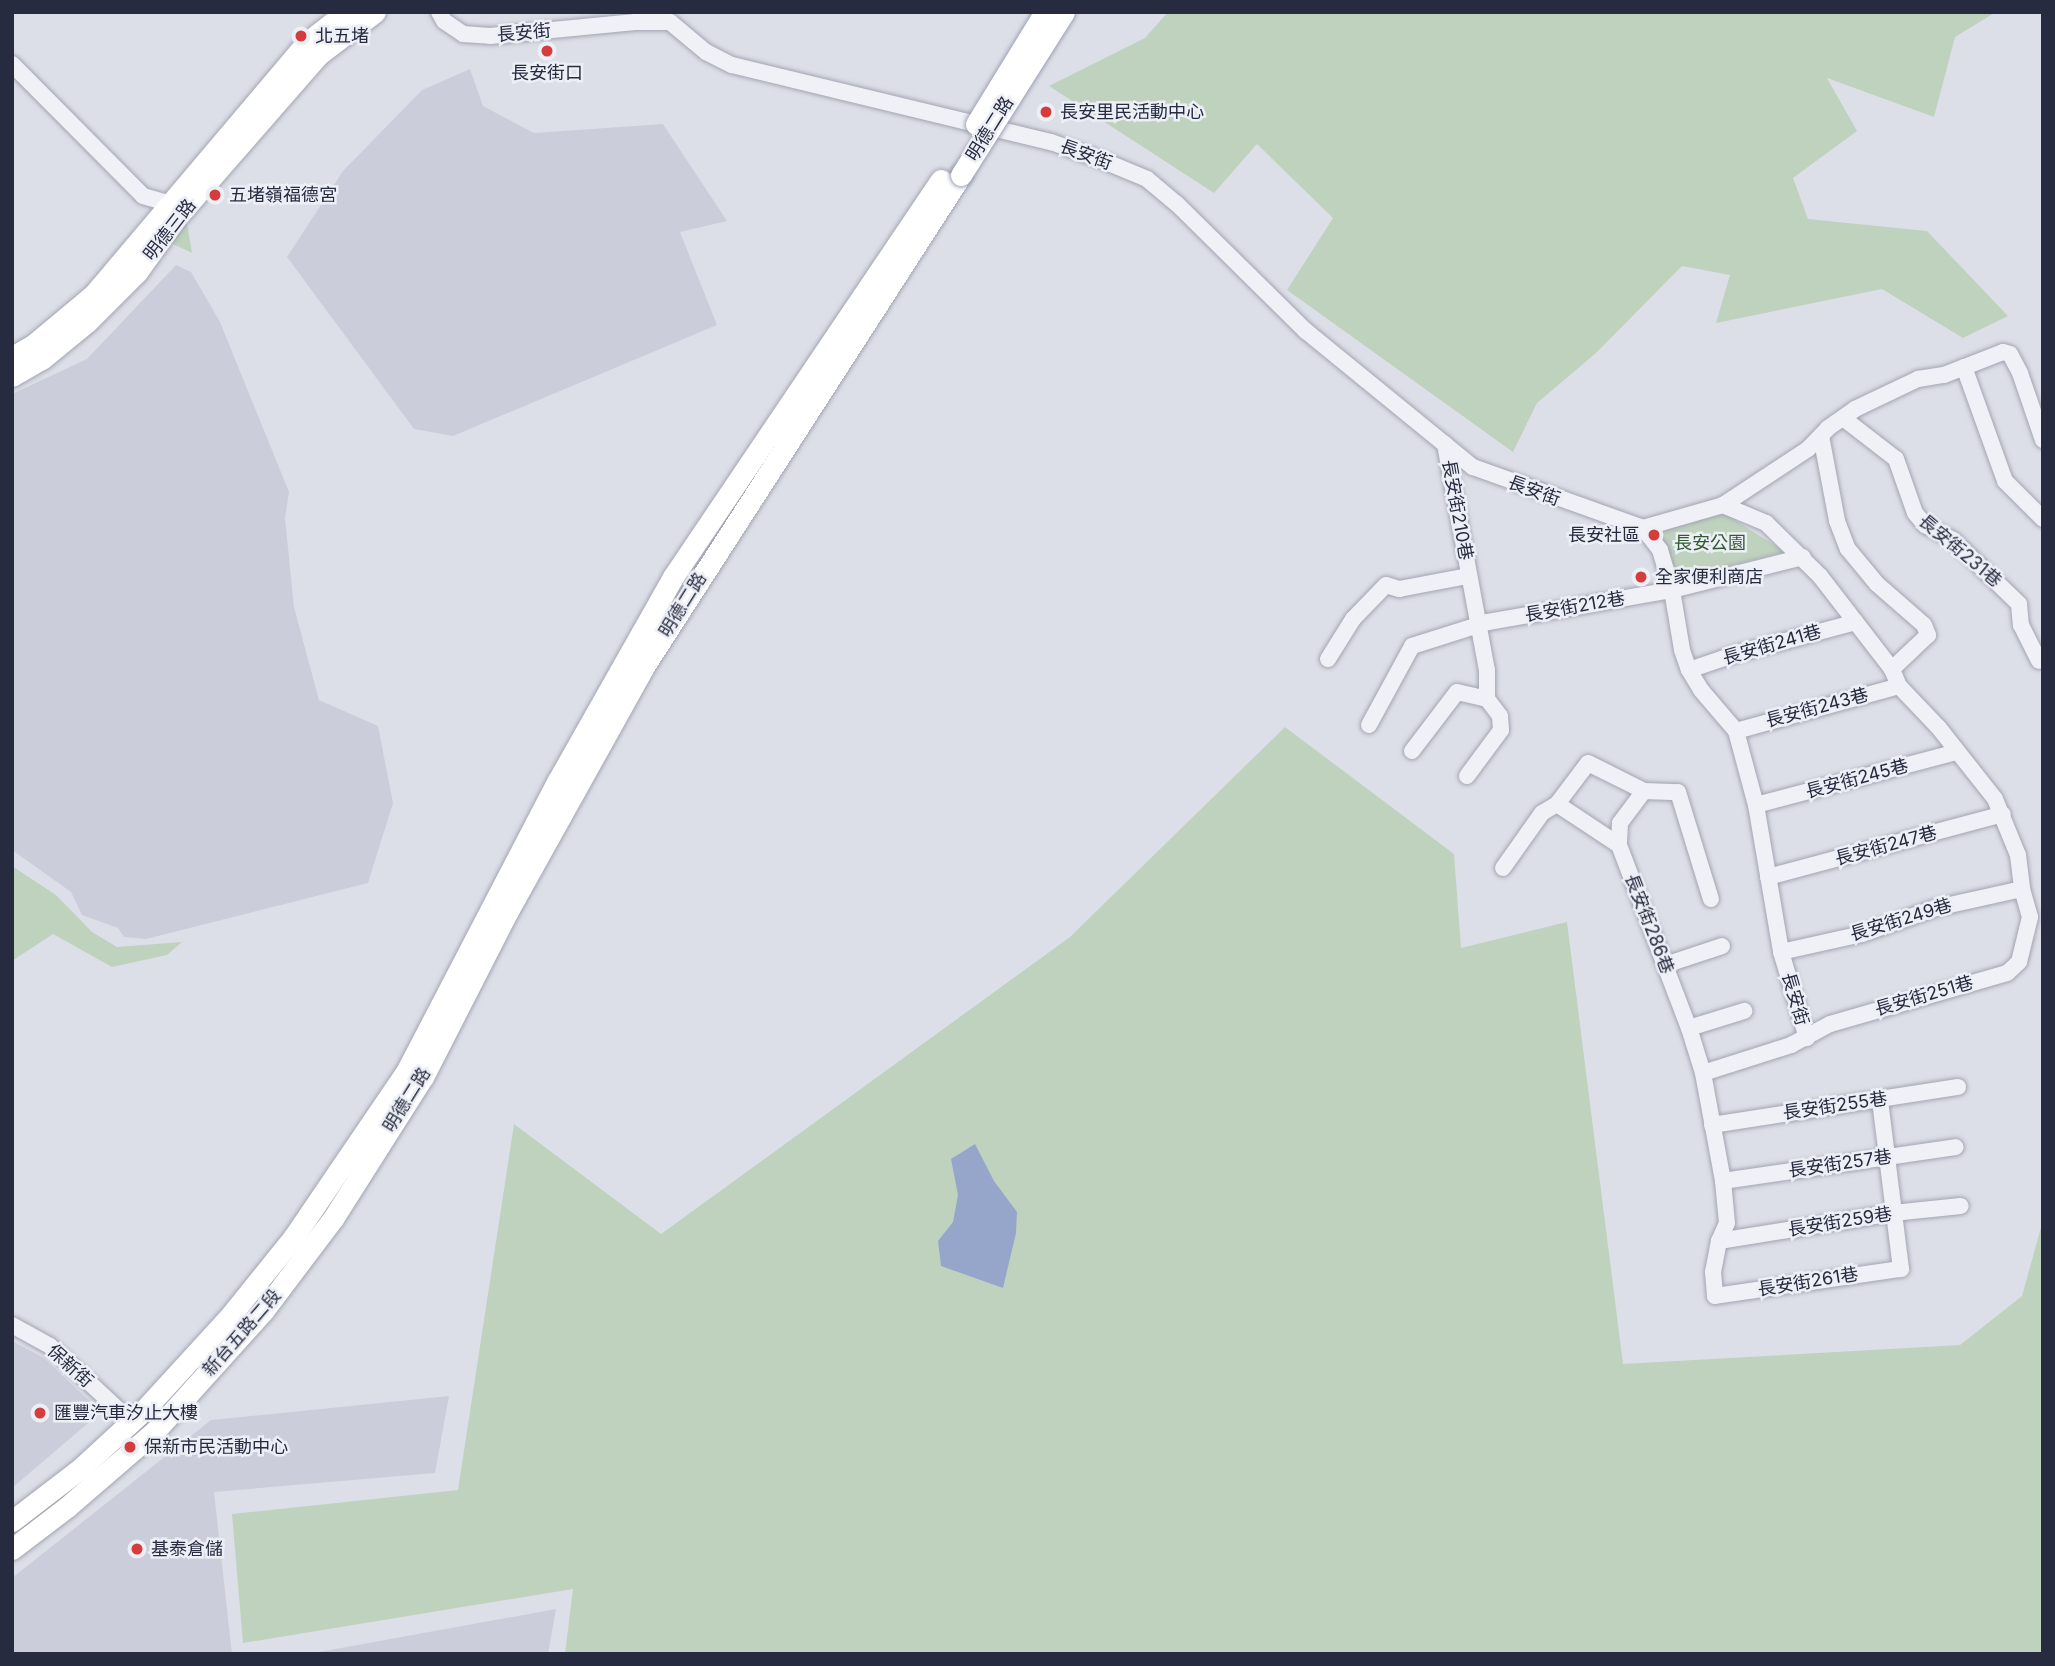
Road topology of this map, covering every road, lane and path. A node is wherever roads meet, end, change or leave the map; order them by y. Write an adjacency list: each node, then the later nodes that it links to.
1 (346, 12): 9 (main road, 明德三路)
2 (375, 12): 9 (main road, 明德三路)
3 (439, 12): 17 (street, 長安街)
4 (1045, 12): 7 (main road, 明德二路, bridge)
5 (1064, 12): 7 (main road, 明德二路, bridge)
6 (12, 64): 8 (street)
7 (955, 171): 60 (main road, 明德二路); 62 (main road, 明德二路)
8 (143, 196): 9 (street); 10 (street)
9 (177, 205): 10 (main road, 明德三路)
10 (153, 237): 11 (main road, 明德三路); 13 (main road, 明德三路)
11 (12, 357)
12 (1964, 368): 14 (street); 16 (street); 19 (street)
13 (12, 376)
14 (1843, 418): 15 (street); 27 (street, 長安街231巷)
15 (1821, 436): 18 (street); 28 (street)
16 (2043, 440)
17 (1445, 444): 20 (street, 長安街); 22 (street, 長安街210巷)
18 (1723, 505): 20 (street); 21 (street)
19 (2043, 519)
20 (1643, 528): 23 (street, 長安街)
21 (1803, 557): 23 (street, 長安街212巷); 24 (street)
22 (1468, 576): 25 (street, 長安街210巷); 26 (street, 長安街210巷)
23 (1672, 590): 25 (street, 長安街212巷); 29 (street, 長安街)
24 (1856, 622): 28 (street); 29 (street, 長安街241巷)
25 (1478, 625): 31 (street, 長安街210巷); 32 (street, 長安街212巷)
26 (1328, 659)
27 (2039, 661)
28 (1892, 669): 30 (street)
29 (1689, 670): 33 (street, 長安街)
30 (1899, 686): 33 (street, 長安街243巷); 35 (street)
31 (1487, 699): 34 (street); 36 (street)
32 (1369, 724)
33 (1735, 731): 39 (street, 長安街)
34 (1412, 751)
35 (1957, 752): 39 (street, 長安街245巷); 40 (street)
36 (1467, 776)
37 (1644, 791): 38 (street); 41 (street); 45 (street)
38 (1557, 804): 41 (street); 42 (street)
39 (1756, 805): 43 (street, 長安街)
40 (2003, 814): 43 (street, 長安街247巷); 44 (street)
41 (1619, 845): 48 (street, 長安街286巷)
42 (1503, 869)
43 (1768, 877): 47 (street, 長安街)
44 (2022, 889): 47 (street, 長安街249巷); 51 (street, 長安街251巷)
45 (1711, 899)
46 (1721, 946): 48 (street)
47 (1781, 952): 51 (street, 長安街)
48 (1665, 965): 50 (street, 長安街286巷)
49 (1745, 1011): 50 (street)
50 (1689, 1028): 52 (street, 長安街286巷)
51 (1807, 1038): 52 (street, 長安街)
52 (1703, 1073): 55 (street)
53 (1958, 1087): 54 (street, 長安街255巷)
54 (1880, 1100): 55 (street, 長安街255巷); 57 (street)
55 (1712, 1125): 58 (street)
56 (1956, 1147): 57 (street, 長安街257巷)
57 (1889, 1157): 58 (street, 長安街257巷); 61 (street)
58 (1723, 1181): 63 (street)
59 (1961, 1206): 61 (street, 長安街259巷)
60 (314, 1207): 66 (main road, 新台五路二段)
61 (1893, 1213): 63 (street, 長安街259巷); 63 (street, 長安街261巷)
62 (334, 1217): 67 (main road, 新台五路二段)
63 (1719, 1241)
64 (12, 1325): 65 (street, 保新街)
65 (123, 1414)
66 (12, 1521)
67 (12, 1549)

